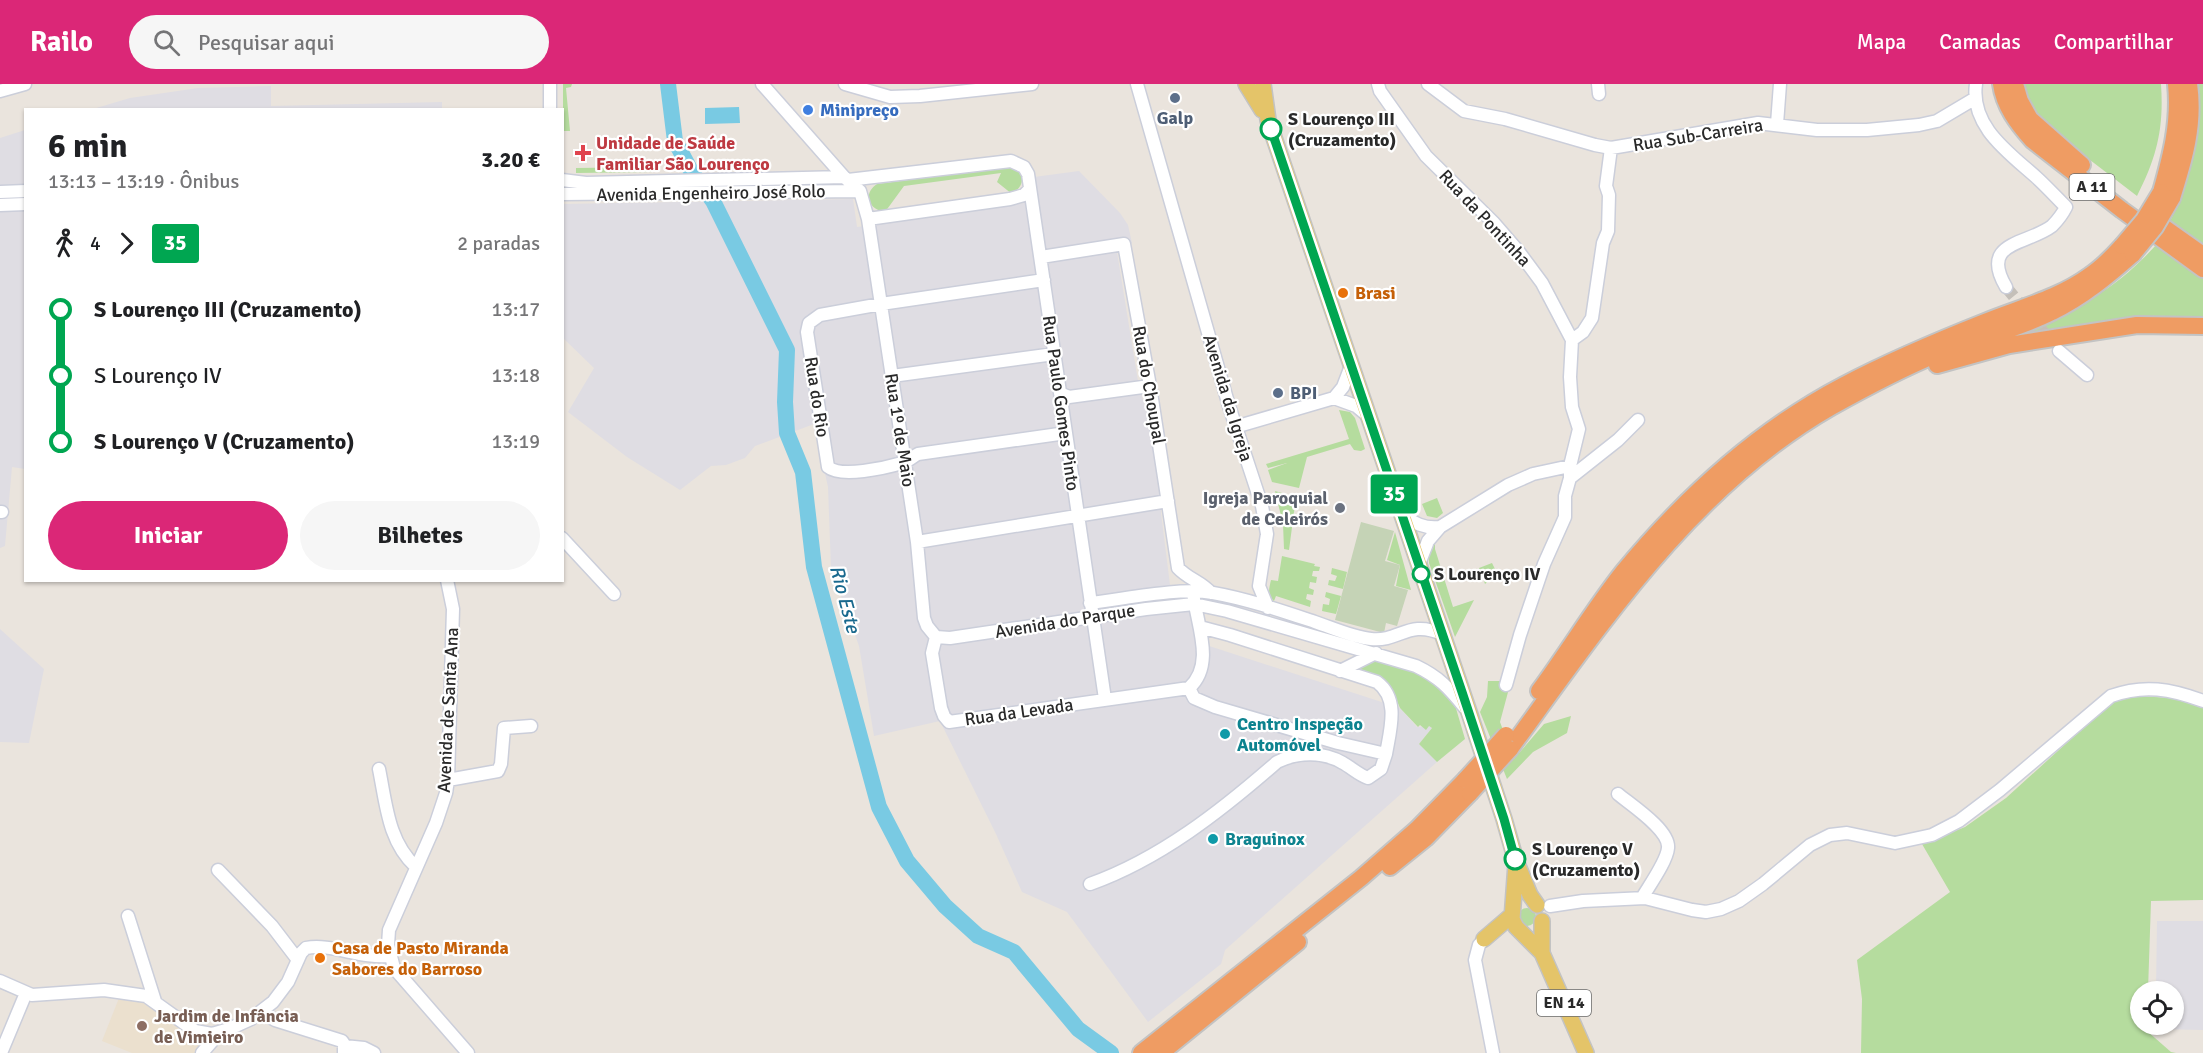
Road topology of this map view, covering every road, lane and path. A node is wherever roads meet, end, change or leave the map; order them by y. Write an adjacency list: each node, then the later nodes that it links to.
1 (25, 84): 19 (street)
2 (550, 84): 21 (street)
3 (845, 84): 4 (street)
4 (1032, 84)
5 (1137, 84): 57 (street, Avenida da Igreja)
6 (1246, 84): 22 (main road, EN 14)
7 (1263, 84): 22 (main road, EN 14)
8 (1272, 84): 22 (street)
9 (1378, 84): 45 (street, Rua da Pontinha)
10 (1428, 84): 25 (street, Rua Sub-Carreira)
11 (1780, 84): 23 (street)
12 (1976, 84): 20 (street)
13 (2001, 84): 40 (highway, A 11)
14 (2015, 84): 38 (highway)
15 (2169, 84): 24 (highway)
16 (2176, 84): 24 (highway)
17 (2189, 84): 33 (highway)
18 (764, 86): 26 (street)
19 (0, 91)
20 (1974, 99): 23 (street, Rua Sub-Carreira); 42 (street)
21 (550, 108)
22 (1268, 120): 48 (main road, EN 14)
23 (1777, 124): 25 (street, Rua Sub-Carreira)
24 (2175, 140): 33 (highway)
25 (1611, 148): 45 (street)
26 (846, 179): 27 (street, Avenida Engenheiro José Rolo); 28 (street, Avenida Engenheiro José Rolo); 31 (street, Avenida Engenheiro José Rolo)
27 (564, 180)
28 (1030, 189): 36 (street); 39 (street, Rua Paulo Gomes Pinto)
29 (24, 191): 30 (street)
30 (0, 192)
31 (860, 192): 32 (street, Avenida Engenheiro José Rolo); 36 (street, Avenida Engenheiro José Rolo)
32 (564, 194)
33 (2166, 195): 37 (highway, bridge)
34 (24, 204): 35 (street)
35 (0, 205)
36 (868, 219): 43 (street, Rua 1º de Maio)
37 (2128, 250): 54 (highway); 89 (highway)
38 (2203, 255)
39 (1041, 257): 41 (street, Rua Paulo Gomes Pinto); 51 (street, Rua do Choupal)
40 (2203, 269)
41 (1044, 280): 43 (street); 47 (street, Rua Paulo Gomes Pinto)
42 (2006, 287)
43 (880, 304): 50 (street, Rua 1º de Maio); 59 (street, Rua do Rio)
44 (2203, 326): 54 (highway)
45 (1572, 340): 60 (street, Rua da Pontinha)
46 (2059, 351): 49 (street)
47 (1054, 354): 50 (street); 52 (street, Rua Paulo Gomes Pinto)
48 (1351, 366): 53 (street); 55 (main road, EN 14)
49 (2087, 375)
50 (892, 376): 59 (street, Rua 1º de Maio)
51 (1149, 386): 52 (street); 61 (street, Rua do Choupal)
52 (1060, 393): 58 (street, Rua Paulo Gomes Pinto)
53 (1335, 398): 55 (street); 57 (street)
54 (1831, 407): 89 (highway)
55 (1368, 416): 62 (main road, EN 14)
56 (1638, 420): 60 (street)
57 (1235, 427): 69 (street, Avenida da Igreja)
58 (1066, 433): 59 (street); 63 (street, Rua Paulo Gomes Pinto)
59 (905, 463): 66 (street, Rua 1º de Maio)
60 (1570, 472): 64 (street); 83 (street, Rua da Pontinha)
61 (1168, 501): 63 (street); 70 (street, Rua do Choupal)
62 (1401, 514): 64 (street); 67 (main road, EN 14)
63 (1077, 518): 66 (street); 74 (street, Rua Paulo Gomes Pinto)
64 (1440, 527): 67 (street)
65 (564, 540): 71 (street)
66 (917, 542): 80 (street, Rua 1º de Maio)
67 (1419, 564): 79 (main road, EN 14)
68 (447, 582): 92 (street, Avenida de Santa Ana)
69 (1259, 586): 73 (street); 75 (street)
70 (1211, 593): 72 (street, Avenida do Parque); 73 (street, Avenida do Parque)
71 (614, 594)
72 (1194, 598): 74 (street, Avenida do Parque); 76 (street, Avenida do Parque); 77 (street, Avenida do Parque); 78 (street)
73 (1236, 599): 75 (street, Avenida do Parque)
74 (1090, 603): 76 (street, Rua Paulo Gomes Pinto)
75 (1262, 606): 77 (street); 79 (street, Avenida do Parque)
76 (1092, 617): 80 (street, Avenida do Parque); 85 (street)
77 (1253, 619): 81 (street, Avenida do Parque)
78 (1200, 627): 82 (street); 84 (street)
79 (1442, 634): 87 (main road, EN 14)
80 (936, 637): 85 (street, Rua da Levada)
81 (1376, 653): 82 (street); 87 (street, Avenida do Parque)
82 (1340, 670): 90 (street)
83 (1506, 685)
84 (1188, 688): 85 (street, Rua da Levada); 90 (street)
85 (1105, 699)
86 (2203, 701): 98 (street)
87 (1469, 712): 94 (main road, EN 14)
88 (531, 726): 92 (street)
89 (1508, 742): 107 (highway, bridge)
90 (1386, 754): 97 (street)
91 (380, 769): 95 (street)
92 (448, 780): 95 (street, Avenida de Santa Ana)
93 (1618, 794): 98 (street)
94 (1516, 861): 99 (main road, EN 14); 100 (main road, EN 14)
95 (416, 867): 105 (street, Avenida de Santa Ana)
96 (218, 870): 106 (street)
97 (1090, 884)
98 (1642, 898): 99 (street)
99 (1542, 910): 100 (main road); 102 (main road); 104 (main road, EN 14)
100 (1512, 912): 102 (main road, EN 14); 103 (main road)
101 (128, 916): 110 (street)
102 (1520, 931): 103 (main road); 104 (main road, EN 14)
103 (1484, 939): 120 (street)
104 (1542, 953): 121 (main road, EN 14)
105 (389, 956): 106 (street); 114 (street)
106 (298, 960): 111 (street)
107 (1252, 972): 118 (highway); 119 (highway)
108 (0, 981): 109 (street)
109 (26, 993): 110 (street); 115 (street)
110 (155, 1001): 112 (street)
111 (261, 1012): 112 (street); 113 (street)
112 (220, 1032): 116 (street)
113 (344, 1049): 117 (street)
114 (468, 1052)
115 (2, 1053)
116 (202, 1053)
117 (374, 1053)
118 (1141, 1053)
119 (1161, 1053)
120 (1493, 1053)
121 (1586, 1053)

